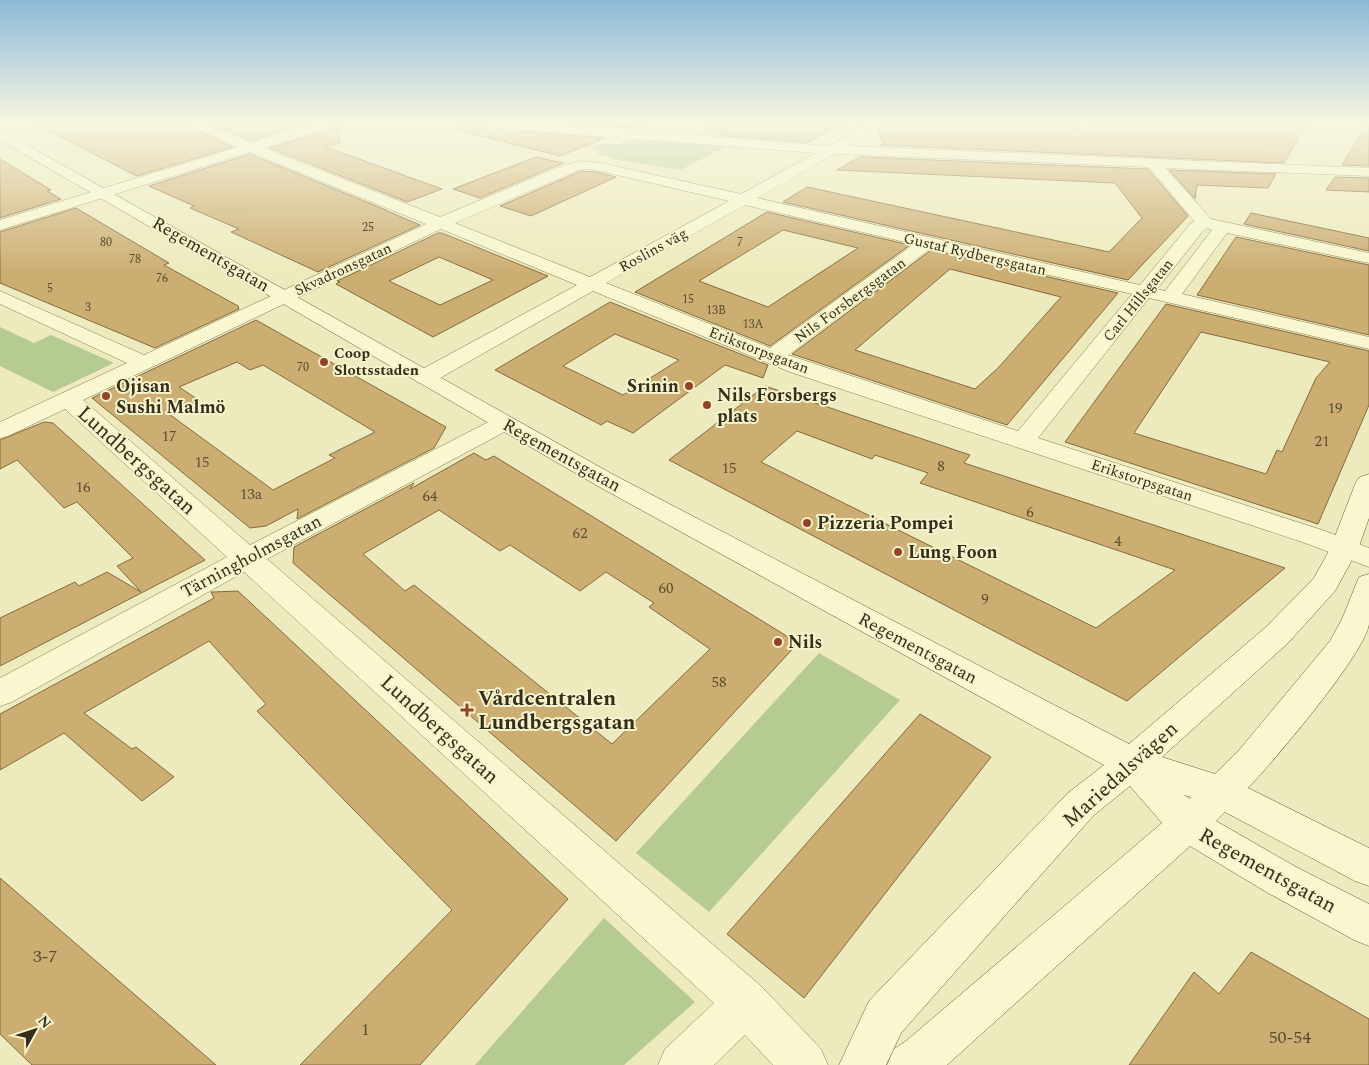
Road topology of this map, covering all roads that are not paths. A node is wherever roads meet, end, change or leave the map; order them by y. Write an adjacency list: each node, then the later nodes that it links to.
1 (68, 172): 12 (street, Regementsgatan)
2 (170, 172): 12 (street)
3 (308, 172): 14 (street, Erikstorpsgatan)
4 (560, 172): 14 (street, Skvadronsgatan)
5 (620, 172): 13 (street, Gustaf Rydbergsgatan)
6 (792, 172): 13 (street, Roslins väg)
7 (1161, 172): 15 (street)
8 (1240, 172): 11 (street)
9 (1356, 172): 10 (street)
10 (1369, 172)
11 (1369, 179)
12 (104, 192): 16 (street); 22 (street, Regementsgatan)
13 (740, 200): 18 (street, Gustaf Rydbergsgatan); 20 (street, Roslins väg)
14 (441, 223): 20 (street, Erikstorpsgatan); 22 (street, Skvadronsgatan)
15 (1205, 223): 17 (street); 21 (street, Carl Hillsgatan)
16 (0, 225)
17 (1223, 226): 19 (street); 24 (street, Carl Hillsgatan)
18 (928, 242): 21 (street, Gustaf Rydbergsgatan); 26 (street, Nils Forsbergsgatan)
19 (1369, 258)
20 (592, 284): 26 (street, Erikstorpsgatan); 28 (street, Roslins väg)
21 (1144, 293): 24 (street, Gustaf Rydbergsgatan); 32 (street, Carl Hillsgatan)
22 (286, 296): 27 (street, Skvadronsgatan); 28 (street, Regementsgatan)
23 (0, 297): 27 (street)
24 (1170, 298): 25 (street, Gustaf Rydbergsgatan)
25 (1369, 343)
26 (772, 357): 32 (street, Erikstorpsgatan)
27 (145, 363): 29 (street, Skvadronsgatan)
28 (425, 378): 30 (street, Regementsgatan)
29 (68, 399): 31 (street, Skvadronsgatan); 35 (street, Lundbergsgatan)
30 (504, 423): 35 (street, Tärningholmsgatan); 38 (street, Regementsgatan)
31 (0, 431)
32 (1023, 441): 34 (street, Erikstorpsgatan)
33 (1369, 482): 34 (street, Mariedalsvägen)
34 (1356, 554): 38 (street, Mariedalsvägen)
35 (247, 558): 37 (street, Tärningholmsgatan); 43 (street, Lundbergsgatan)
36 (1369, 584): 39 (street)
37 (0, 693)
38 (1132, 763): 39 (street, Regementsgatan); 40 (street, Regementsgatan); 46 (street, Mariedalsvägen)
39 (1220, 791): 40 (street); 41 (street, Regementsgatan)
40 (1188, 825): 42 (street, Regementsgatan); 47 (street)
41 (1369, 868)
42 (1369, 926)
43 (746, 1003): 44 (street); 45 (street, Lundbergsgatan)
44 (681, 1065)
45 (806, 1065)
46 (862, 1065)
47 (910, 1065)

